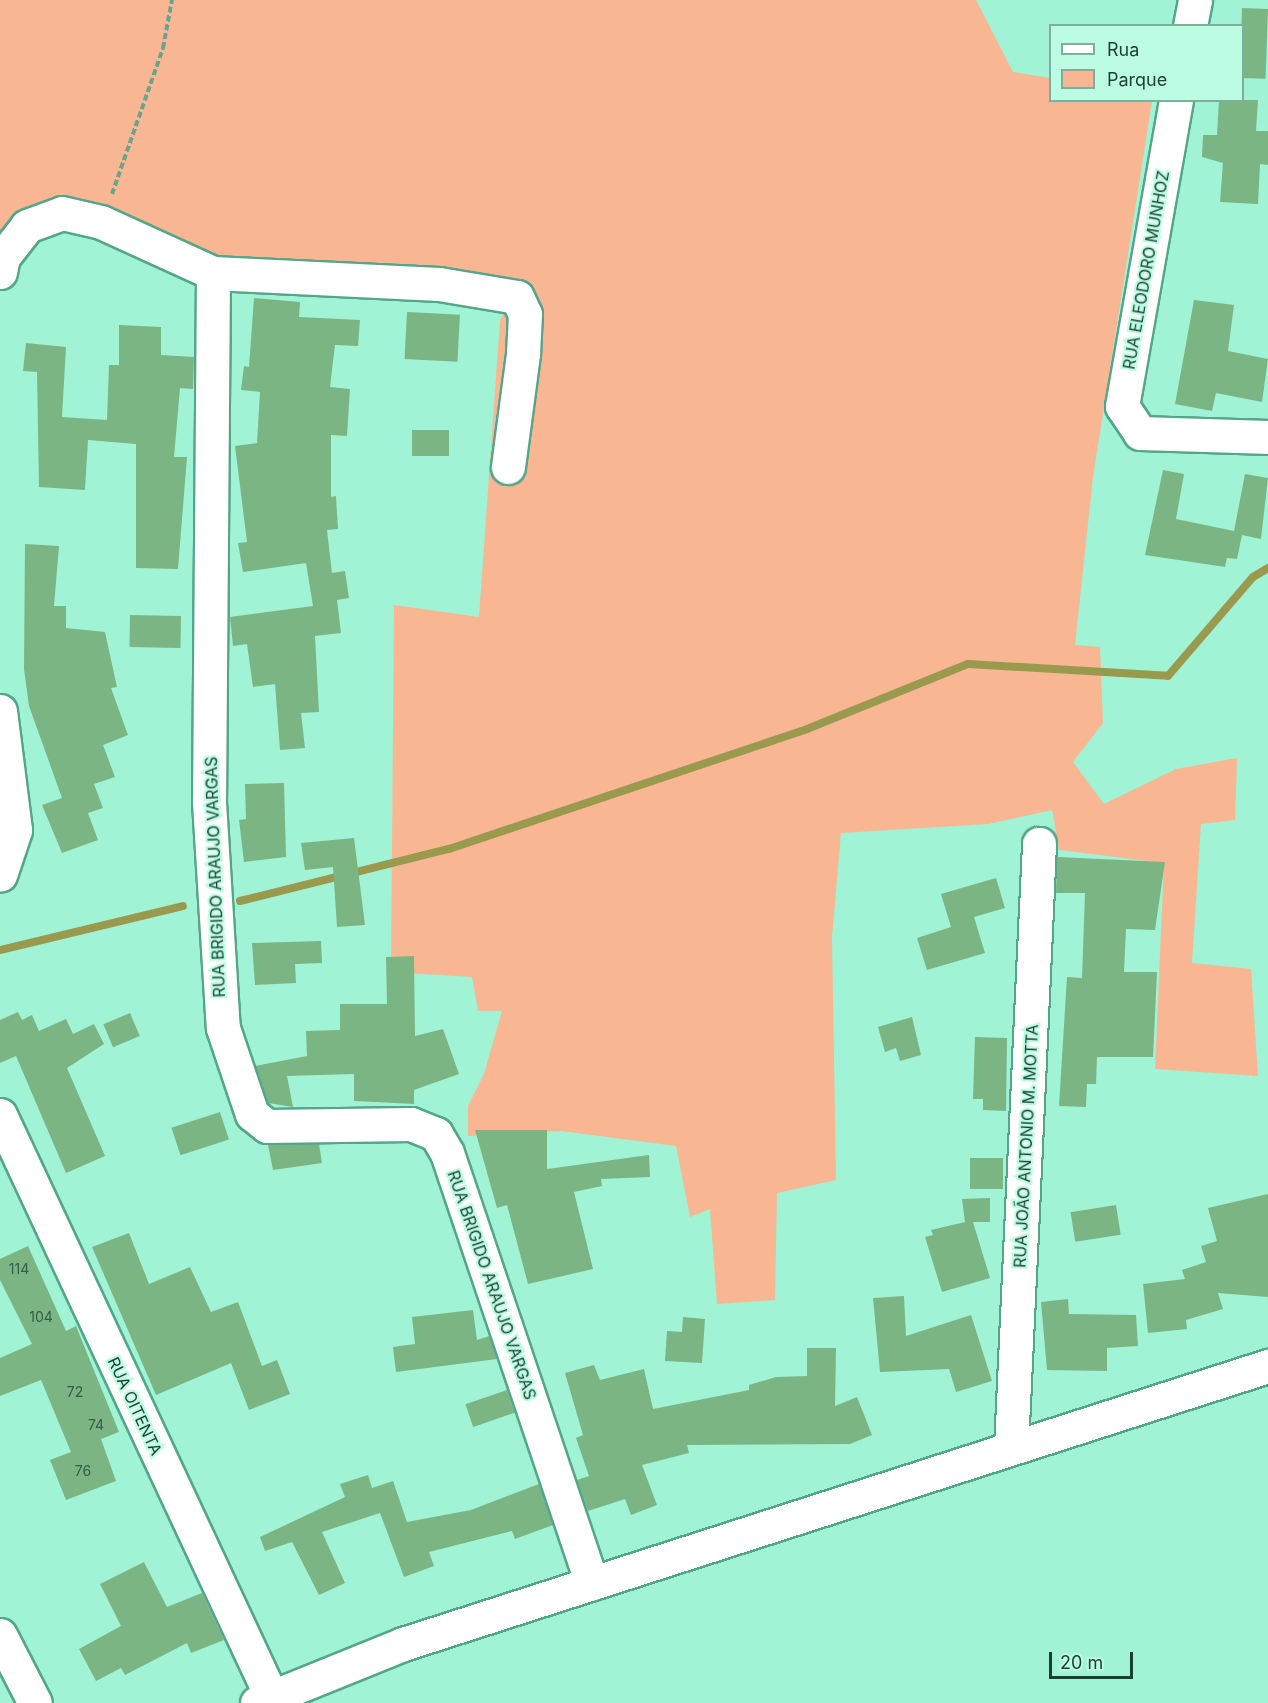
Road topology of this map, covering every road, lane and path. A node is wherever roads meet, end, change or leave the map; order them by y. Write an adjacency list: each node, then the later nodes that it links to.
1 (172, 0): 5 (path)
2 (1195, 0): 3 (street)
3 (1190, 24)
4 (1176, 102): 8 (street, RUA ELEODORO MUNHOZ)
5 (101, 222): 6 (street); 7 (street)
6 (0, 272)
7 (213, 273): 9 (street); 16 (street, RUA BRIGIDO ARAUJO VARGAS)
8 (1268, 437)
9 (508, 467)
10 (0, 711): 12 (street)
11 (1039, 844): 15 (street, RUA JOÃO ANTONIO M. MOTTA)
12 (0, 875)
13 (0, 1115): 18 (street, RUA OITENTA)
14 (1268, 1366): 15 (street)
15 (1011, 1447): 16 (street)
16 (592, 1583): 18 (street)
17 (0, 1635): 19 (street)
18 (264, 1700)
19 (35, 1703)

